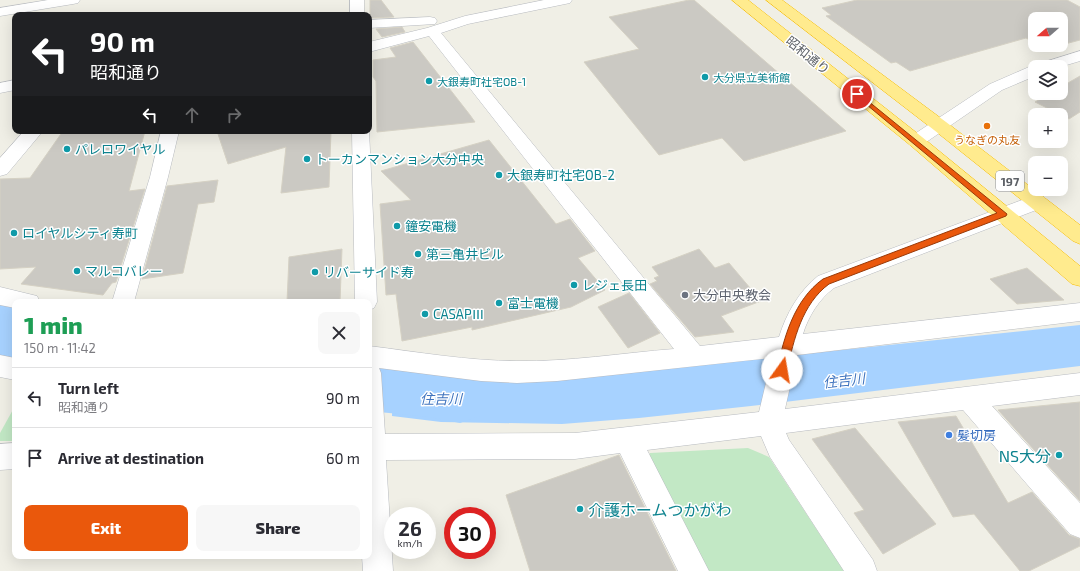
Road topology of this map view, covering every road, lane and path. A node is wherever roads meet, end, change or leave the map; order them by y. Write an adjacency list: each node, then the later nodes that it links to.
1 (73, 0): 6 (street); 7 (street)
2 (357, 0): 8 (street)
3 (565, 0): 9 (street)
4 (739, 0): 22 (highway, 昭和通り / 197)
5 (773, 0): 18 (highway, 昭和通り / 197)
6 (0, 12)
7 (70, 12)
8 (357, 12)
9 (465, 20): 10 (street); 11 (street)
10 (372, 24)
11 (432, 31): 12 (street); 35 (street)
12 (372, 46)
13 (1080, 56): 14 (street)
14 (1067, 60)
15 (1028, 73): 18 (street)
16 (12, 86): 17 (street)
17 (0, 88)
18 (940, 126): 22 (street); 24 (highway, 昭和通り / 197)
19 (31, 134): 23 (street)
20 (169, 134): 30 (street)
21 (361, 134): 31 (street)
22 (916, 141): 25 (highway, 昭和通り / 197)
23 (0, 170)
24 (1037, 202): 25 (street); 26 (highway, 昭和通り / 197)
25 (1003, 214): 27 (highway, 昭和通り / 197); 33 (street)
26 (1080, 236)
27 (1080, 278)
28 (0, 296): 29 (street)
29 (14, 299)
30 (125, 299)
31 (366, 299)
32 (1080, 312): 33 (street)
33 (786, 352): 35 (street); 40 (street)
34 (372, 356): 35 (street)
35 (695, 357)
36 (0, 366): 37 (street)
37 (12, 368)
38 (1080, 384): 39 (street)
39 (966, 398): 40 (street); 46 (street)
40 (772, 415): 42 (street); 49 (street)
41 (372, 430): 42 (street)
42 (628, 441): 48 (street)
43 (372, 450): 47 (street)
44 (12, 456): 45 (street)
45 (0, 457)
46 (1080, 524)
47 (378, 571)
48 (694, 571)
49 (862, 571)

